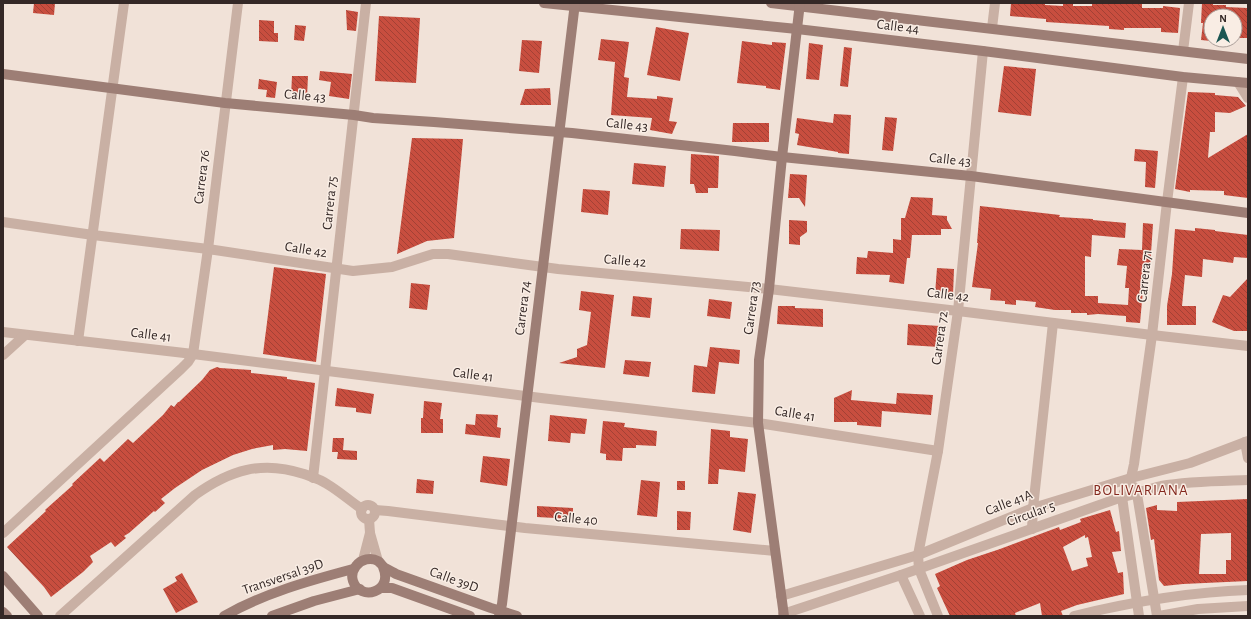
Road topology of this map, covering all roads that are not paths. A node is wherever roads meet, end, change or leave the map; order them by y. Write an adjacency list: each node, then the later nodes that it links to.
1 (124, 3): 18 (street)
2 (238, 3): 20 (street, Carrera 76)
3 (366, 3): 21 (street, Carrera 75)
4 (544, 3): 8 (street, Calle 44)
5 (770, 3): 9 (street, Calle 44)
6 (995, 3): 10 (street)
7 (1189, 3): 13 (street)
8 (575, 5): 11 (street, Calle 44); 22 (street, Carrera 74)
9 (800, 5): 10 (street, Calle 44); 11 (street, Carrera 73)
10 (992, 28): 13 (street, Calle 44)
11 (797, 29): 12 (street, Calle 44); 23 (street, Carrera 73)
12 (983, 51): 16 (street, Calle 44); 24 (street, Carrera 72)
13 (1183, 51): 14 (street, Calle 44)
14 (1248, 59)
15 (3, 74): 18 (street, Calle 43)
16 (1183, 77): 17 (street, Calle 44); 25 (street, Carrera 71)
17 (1243, 83): 19 (street)
18 (113, 89): 20 (street, Calle 43); 28 (street)
19 (1248, 98)
20 (225, 103): 21 (street, Calle 43); 29 (street, Carrera 76)
21 (354, 115): 22 (street, Calle 43); 31 (street, Carrera 75)
22 (559, 132): 23 (street, Calle 43); 30 (street, Carrera 74)
23 (782, 157): 24 (street, Calle 43); 32 (street, Carrera 73)
24 (971, 176): 25 (street, Calle 43); 33 (street, Carrera 72)
25 (1167, 202): 26 (street, Calle 43); 36 (street, Carrera 71)
26 (1248, 213)
27 (3, 222): 28 (street, Calle 42)
28 (93, 235): 29 (street, Calle 42); 38 (street)
29 (208, 249): 31 (street, Calle 42); 41 (street, Carrera 76)
30 (543, 266): 31 (street, Calle 42); 32 (street, Calle 42); 43 (street, Carrera 74)
31 (337, 269): 42 (street, Carrera 75)
32 (770, 289): 33 (street, Calle 42); 44 (street, Carrera 73)
33 (958, 310): 34 (street, Calle 42); 46 (street, Carrera 72)
34 (1052, 323): 36 (street, Calle 42); 53 (street)
35 (3, 332): 37 (street, Calle 41)
36 (1152, 335): 39 (street, Calle 42); 49 (street, Carrera 71)
37 (24, 336): 38 (street, Calle 41); 40 (street)
38 (78, 341): 41 (street, Calle 41)
39 (1248, 346)
40 (3, 354)
41 (192, 354): 42 (street, Calle 41); 59 (street)
42 (325, 371): 43 (street, Calle 41); 48 (street, Carrera 75)
43 (527, 396): 44 (street, Calle 41); 57 (street, Carrera 74)
44 (758, 422): 46 (street, Calle 41); 61 (street, Carrera 73)
45 (1247, 442): 47 (street); 49 (street, Calle 41A)
46 (938, 451): 62 (street, Carrera 72)
47 (1248, 458)
48 (313, 478): 54 (street); 81 (street)
49 (1131, 478): 51 (street); 52 (street, Carrera 71); 53 (street, Calle 41A)
50 (1248, 480): 51 (street, Circular 5)
51 (1137, 494): 52 (street, Circular 5); 73 (street)
52 (1122, 497): 58 (street, Circular 5); 74 (street)
53 (1033, 508): 58 (street); 62 (street, Calle 41A)
54 (362, 509): 55 (street); 56 (street)
55 (375, 510): 56 (street); 57 (street, Calle 40)
56 (369, 519): 60 (street)
57 (511, 527): 61 (street, Calle 40); 77 (street, Carrera 74)
58 (1032, 529): 65 (street, Circular 5)
59 (3, 533)
60 (370, 533): 63 (street); 64 (street)
61 (775, 551): 72 (street, Carrera 73)
62 (918, 555): 65 (street, Carrera 72); 67 (street, Carrera 72); 72 (street, Calle 41A)
63 (363, 560): 64 (street); 66 (street)
64 (381, 564): 69 (street); 77 (street, Calle 39D)
65 (919, 569): 67 (street, Circular 5); 87 (street, Carrera 72)
66 (353, 570): 70 (street); 82 (street, Transversal 39D)
67 (901, 575): 78 (street, Circular 5); 86 (street)
68 (3, 576): 80 (street)
69 (381, 588): 70 (street); 84 (street, Calle 39D)
70 (360, 590): 83 (street)
71 (1248, 590): 73 (street)
72 (781, 596): 78 (street, Carrera 73)
73 (1154, 599): 74 (street); 90 (street)
74 (1136, 602): 88 (street); 89 (street)
75 (1248, 606): 90 (street)
76 (3, 612): 79 (street)
77 (500, 614): 85 (street, Calle 39D)
78 (784, 615)
79 (7, 616)
80 (38, 616)
81 (60, 616)
82 (224, 616)
83 (272, 616)
84 (468, 616)
85 (517, 616)
86 (920, 616)
87 (938, 616)
88 (1074, 616)
89 (1139, 616)
90 (1158, 616)

